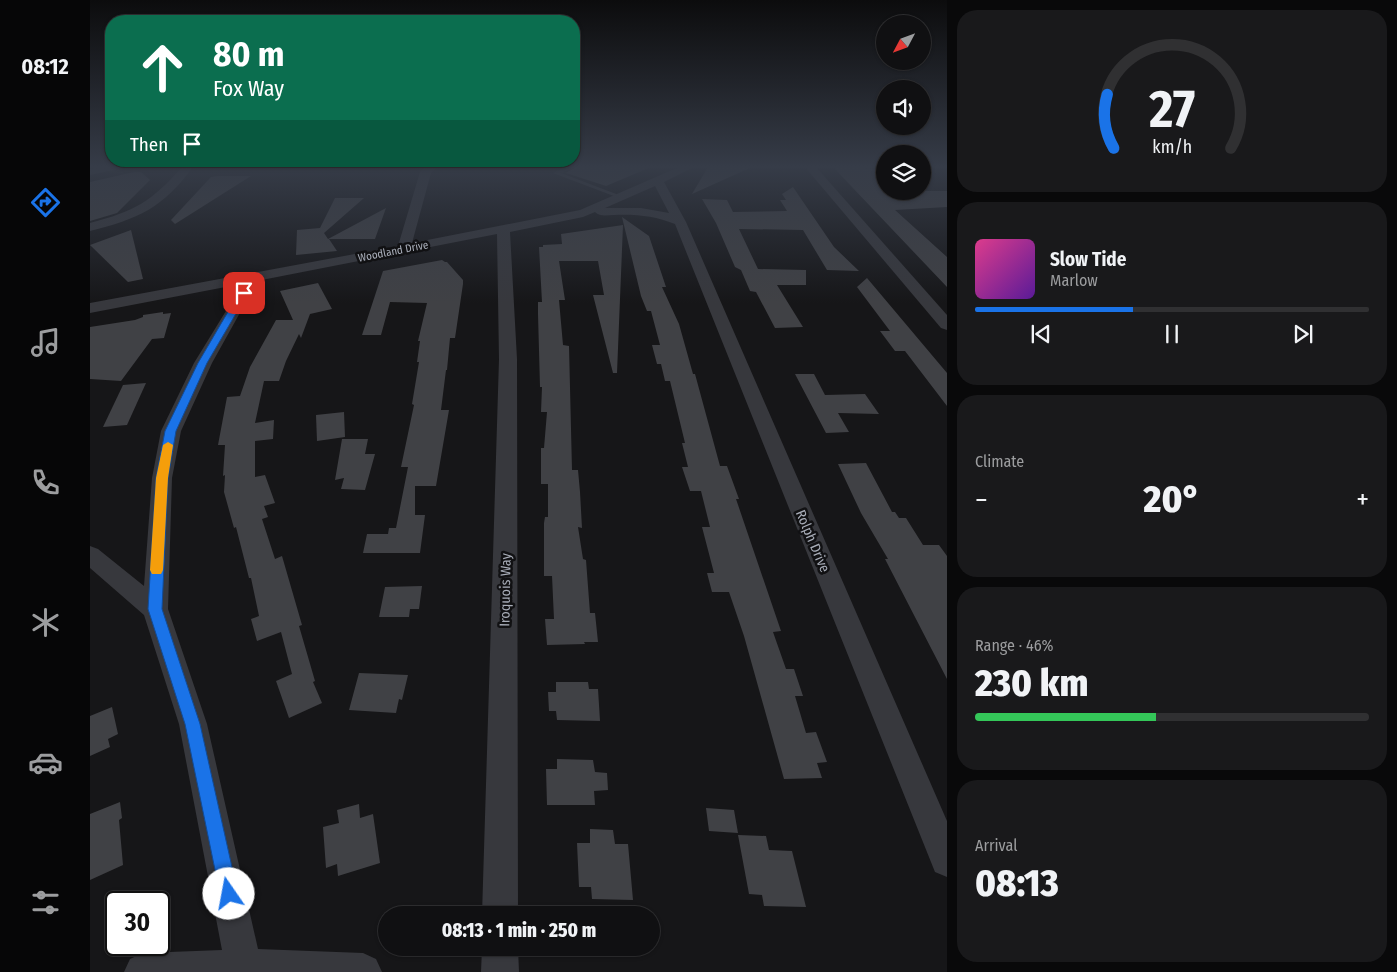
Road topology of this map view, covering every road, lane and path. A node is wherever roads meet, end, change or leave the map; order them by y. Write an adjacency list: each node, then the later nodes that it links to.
1 (136, 212): 9 (street)
2 (414, 212): 12 (street)
3 (602, 212): 7 (street)
4 (648, 212): 8 (street)
5 (675, 212): 8 (street, Rolph Drive)
6 (849, 212): 16 (street)
7 (583, 213): 10 (street, Woodland Drive)
8 (680, 222): 19 (street, Rolph Drive)
9 (90, 227)
10 (503, 229): 11 (street, Woodland Drive); 13 (street, Iroquois Way)
11 (442, 242): 12 (street, Woodland Drive); 13 (street)
12 (404, 249): 14 (street, Woodland Drive)
13 (491, 254): 20 (street, Iroquois Way)
14 (243, 279): 15 (street, Woodland Drive); 18 (street)
15 (90, 308)
16 (947, 325)
17 (90, 555): 18 (street)
18 (155, 609): 22 (street)
19 (947, 860)
20 (500, 906)
21 (500, 956): 25 (street)
22 (245, 970): 23 (street); 24 (street)
23 (143, 972)
24 (363, 972)
25 (500, 972)

